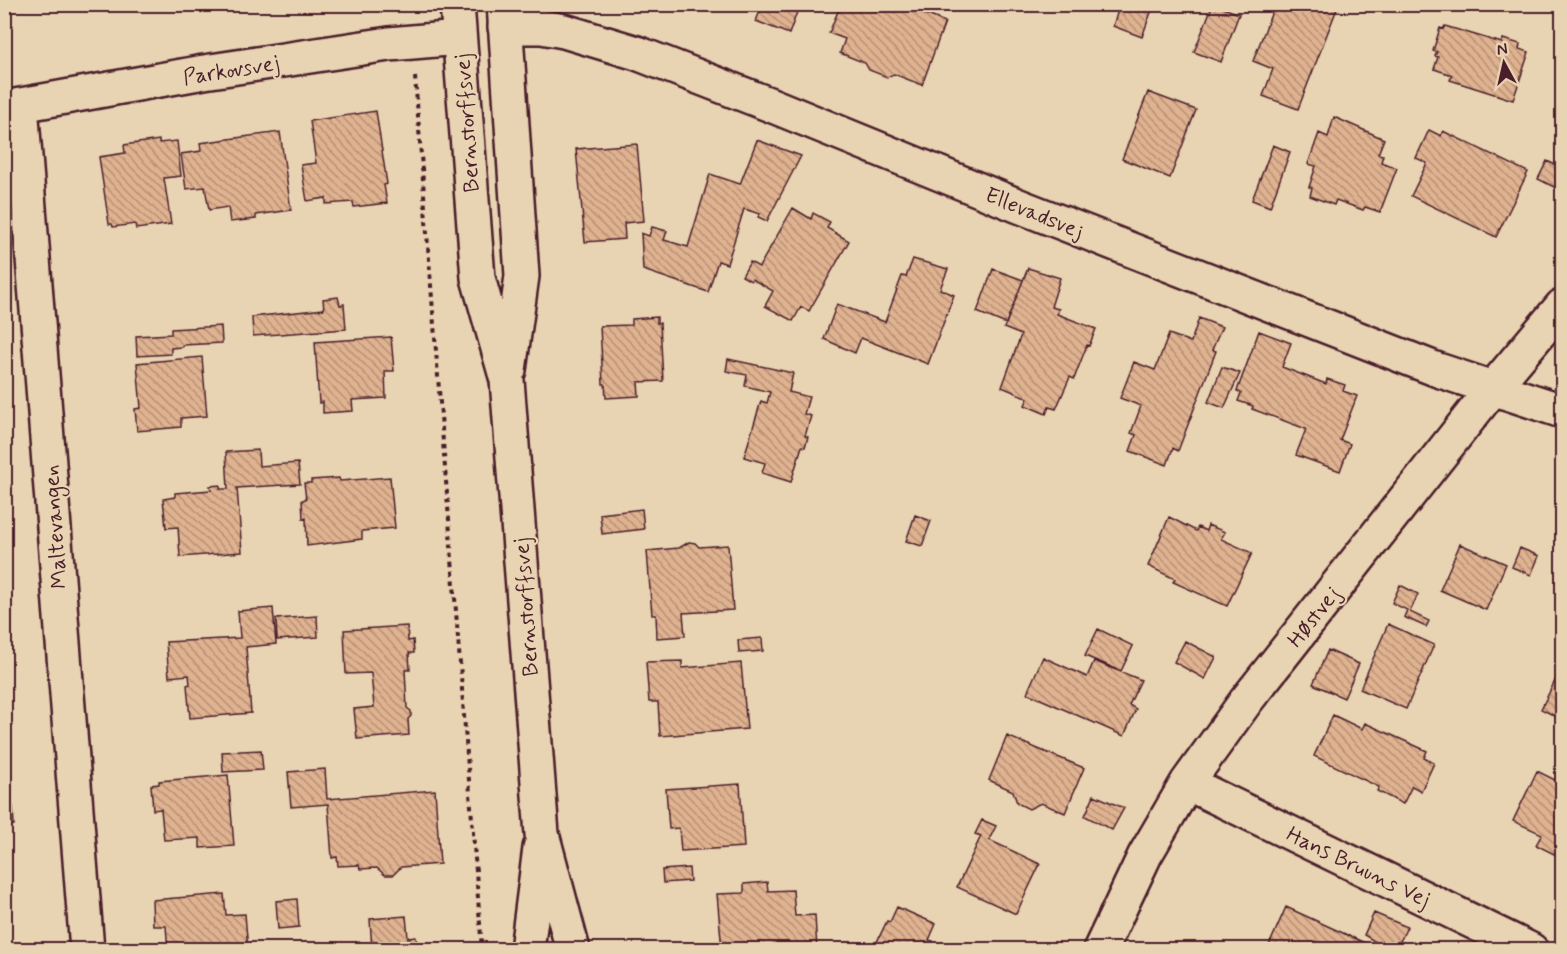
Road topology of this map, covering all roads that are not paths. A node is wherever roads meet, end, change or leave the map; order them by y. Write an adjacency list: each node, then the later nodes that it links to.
1 (457, 4): 3 (street, Bernstorffsvej)
2 (504, 16): 6 (street, Bernstorffsvej); 7 (street, Ellevadsvej)
3 (459, 38): 4 (street, Parkovsvej); 6 (street, Bernstorffsvej)
4 (13, 106): 11 (street, Maltevangen)
5 (1563, 306): 7 (street, Høstvej)
6 (507, 380): 10 (street, Bernstorffsvej)
7 (1493, 388): 8 (street, Ellevadsvej); 9 (street, Høstvej)
8 (1563, 411)
9 (1187, 783): 14 (street, Høstvej); 15 (street, Hans Bruuns Vej)
10 (542, 834): 12 (street, Bernstorffsvej); 13 (street, Bernstorffsvej)
11 (87, 950)
12 (527, 950)
13 (573, 950)
14 (1100, 950)
15 (1530, 950)

